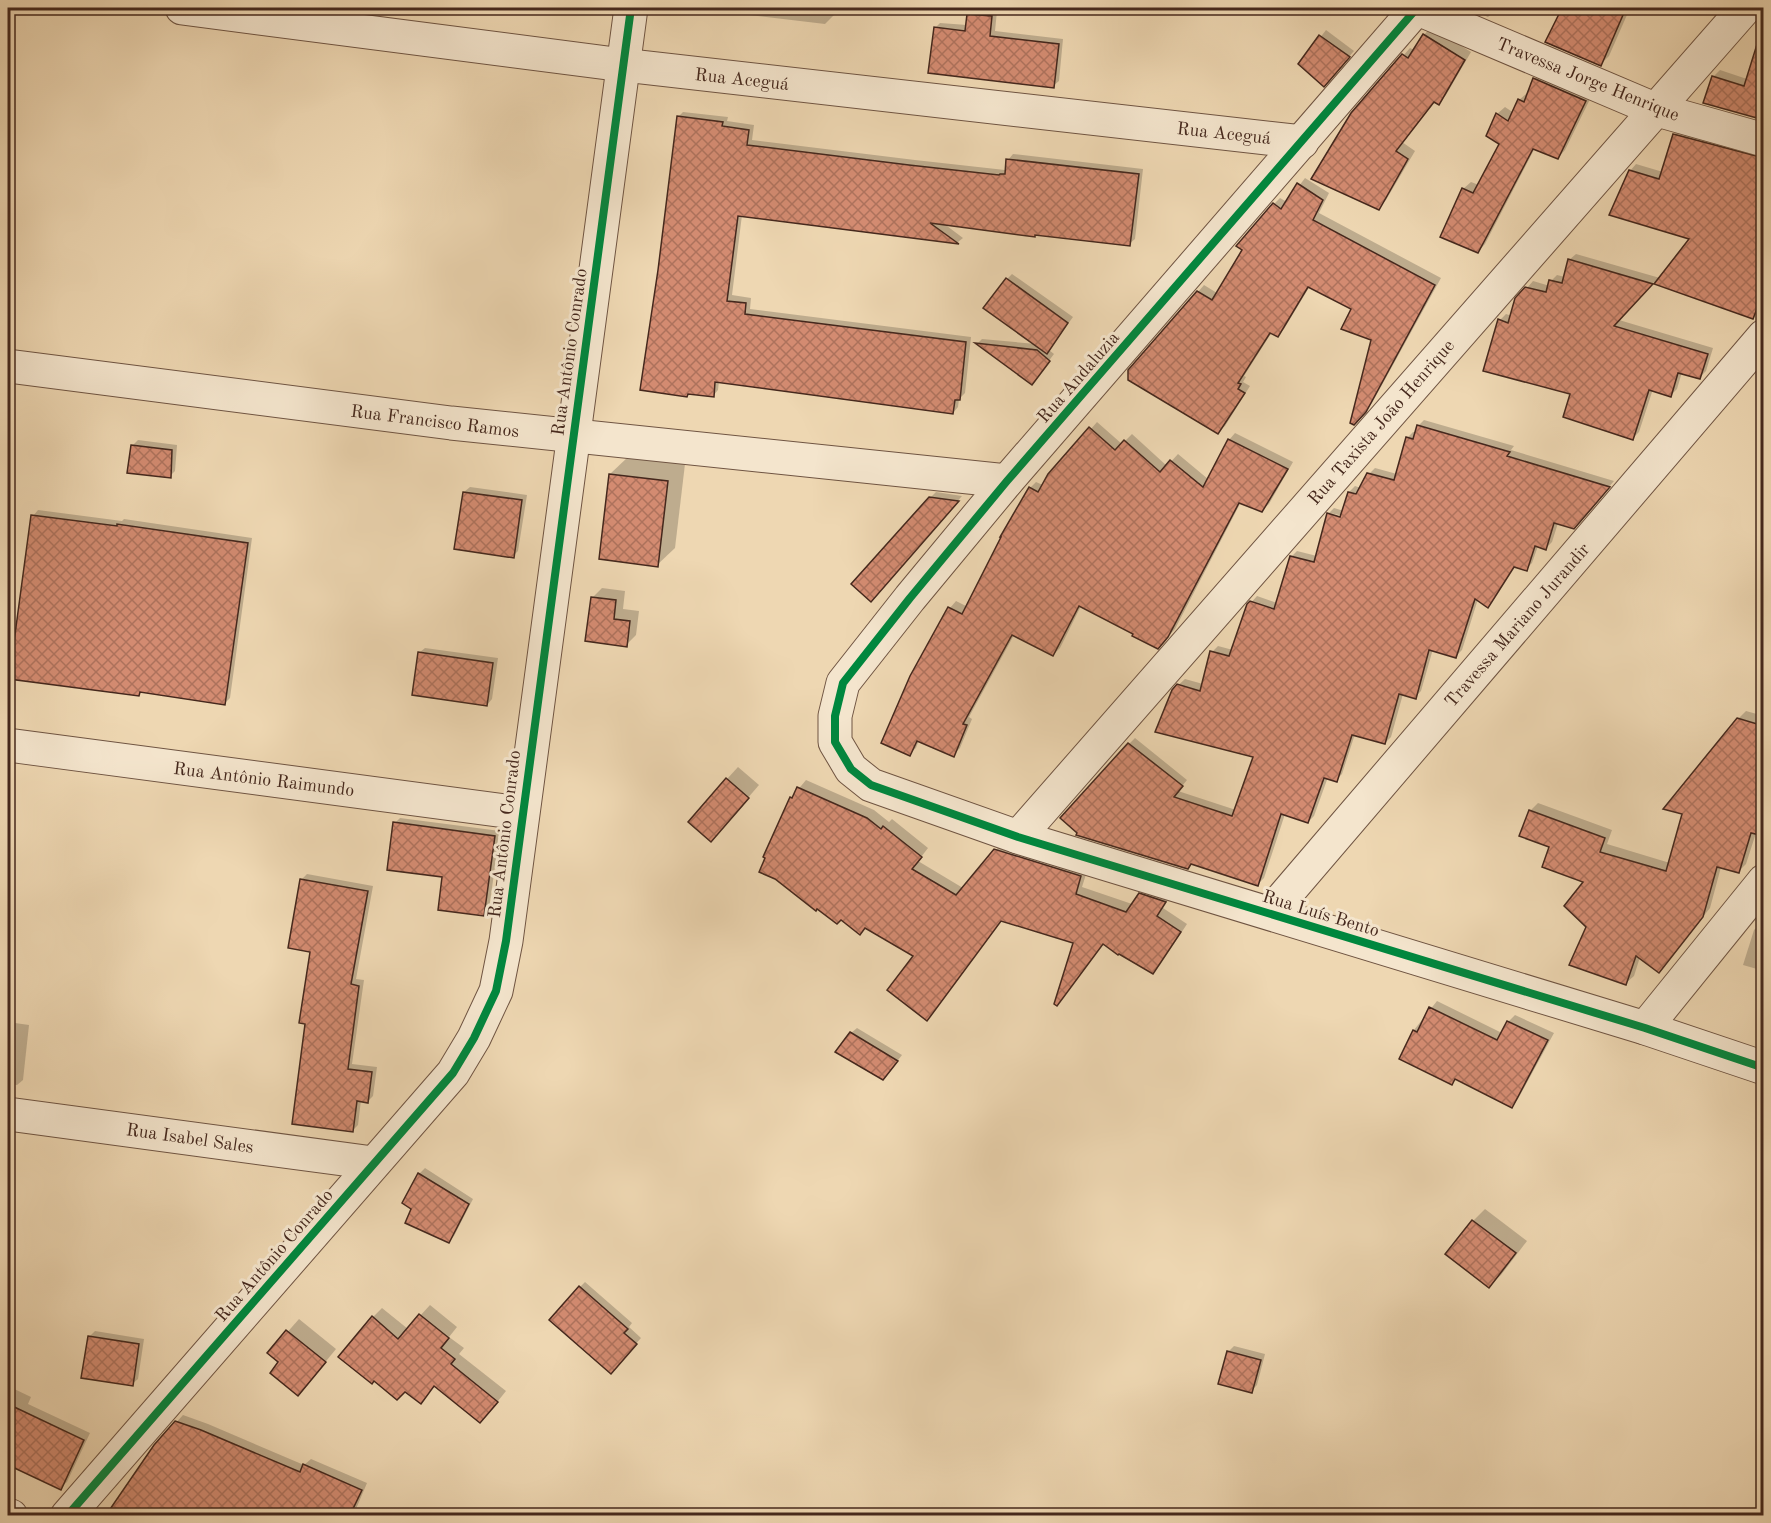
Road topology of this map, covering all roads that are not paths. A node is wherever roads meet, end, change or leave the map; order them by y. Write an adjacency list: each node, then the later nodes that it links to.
1 (182, 8): 5 (street, Rua Aceguá)
2 (631, 8): 5 (street, Rua Antônio Conrado)
3 (1417, 8): 6 (street, Travessa Jorge Henrique); 8 (street, Rua Andaluzia)
4 (1745, 8): 6 (street, Rua Taxista João Henrique)
5 (623, 66): 8 (street, Rua Aceguá); 11 (street, Rua Antônio Conrado)
6 (1654, 109): 7 (street, Travessa Jorge Henrique); 16 (street, Rua Taxista João Henrique)
7 (1764, 140)
8 (1302, 142): 12 (street, Rua Andaluzia)
9 (1764, 336): 18 (street, Travessa Mariano Jurandir)
10 (8, 366): 11 (street, Rua Francisco Ramos)
11 (572, 437): 12 (street, Rua Francisco Ramos); 15 (street, Rua Antônio Conrado)
12 (1007, 481): 14 (street, Rua Andaluzia)
13 (8, 746): 15 (street, Rua Antônio Raimundo)
14 (871, 785): 16 (street, Rua Luís Bento)
15 (521, 813): 22 (street, Rua Antônio Conrado)
16 (1018, 837): 18 (street, Rua Luís Bento)
17 (1764, 881): 19 (street)
18 (1270, 913): 19 (street, Rua Luís Bento)
19 (1645, 1028): 20 (street, Rua Luís Bento)
20 (1764, 1068)
21 (8, 1113): 22 (street, Rua Isabel Sales)
22 (373, 1163): 23 (street, Rua Antônio Conrado)
23 (67, 1515)

